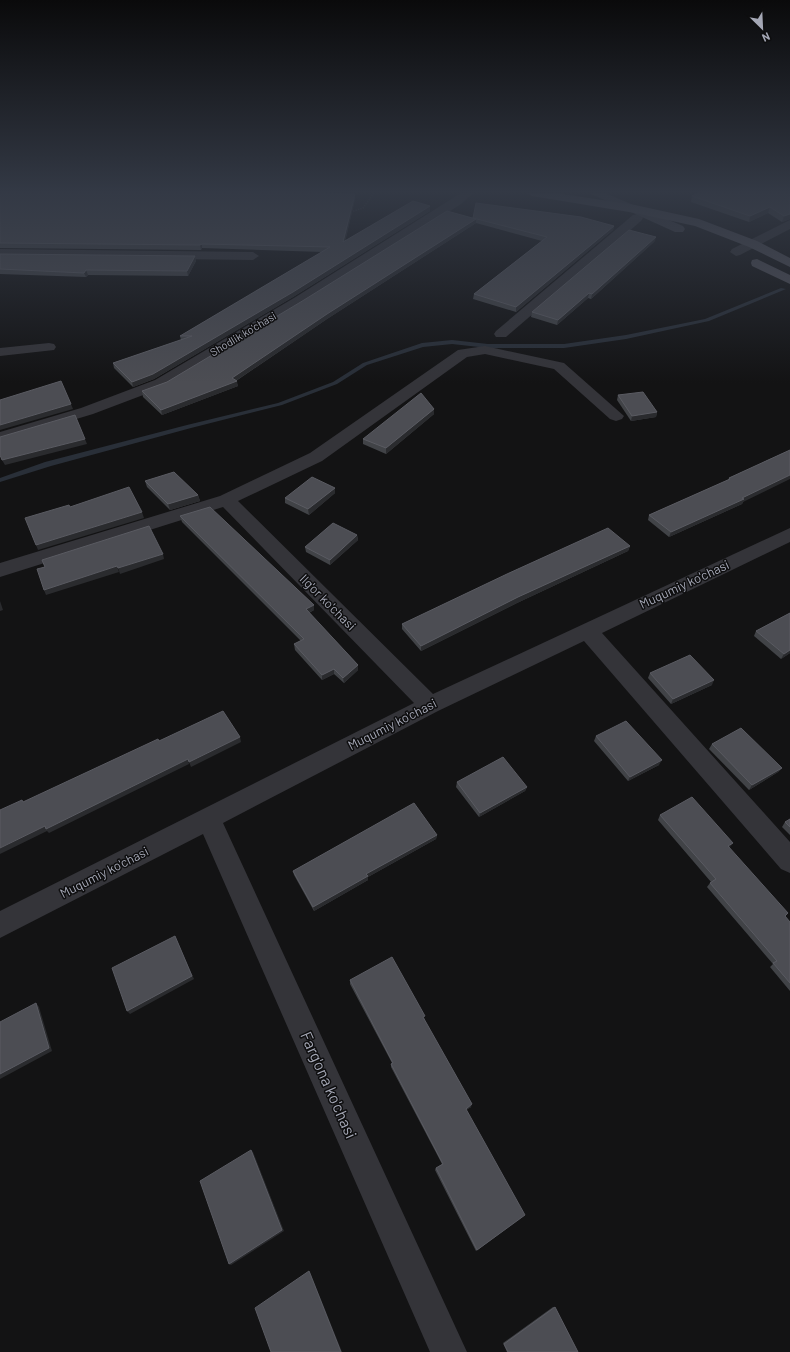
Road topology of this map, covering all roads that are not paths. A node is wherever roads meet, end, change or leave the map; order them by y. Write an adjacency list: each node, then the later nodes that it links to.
1 (371, 256): 11 (street, Shodlik ko'chasi)
2 (589, 256): 7 (street)
3 (744, 256): 6 (main road)
4 (777, 256): 5 (main road)
5 (790, 263)
6 (790, 280)
7 (502, 334)
8 (50, 347): 9 (street)
9 (0, 352)
10 (616, 416): 12 (street)
11 (0, 437)
12 (226, 500): 14 (street); 16 (street, Ilg'or ko'chasi)
13 (790, 534): 15 (street, Muqumiy ko'chasi)
14 (0, 570)
15 (587, 630): 16 (street, Muqumiy ko'chasi); 18 (street)
16 (430, 705): 17 (street, Muqumiy ko'chasi)
17 (209, 819): 19 (street, Muqumiy ko'chasi); 20 (street, Farg'ona ko'chasi)
18 (790, 861)
19 (0, 925)
20 (449, 1352)

